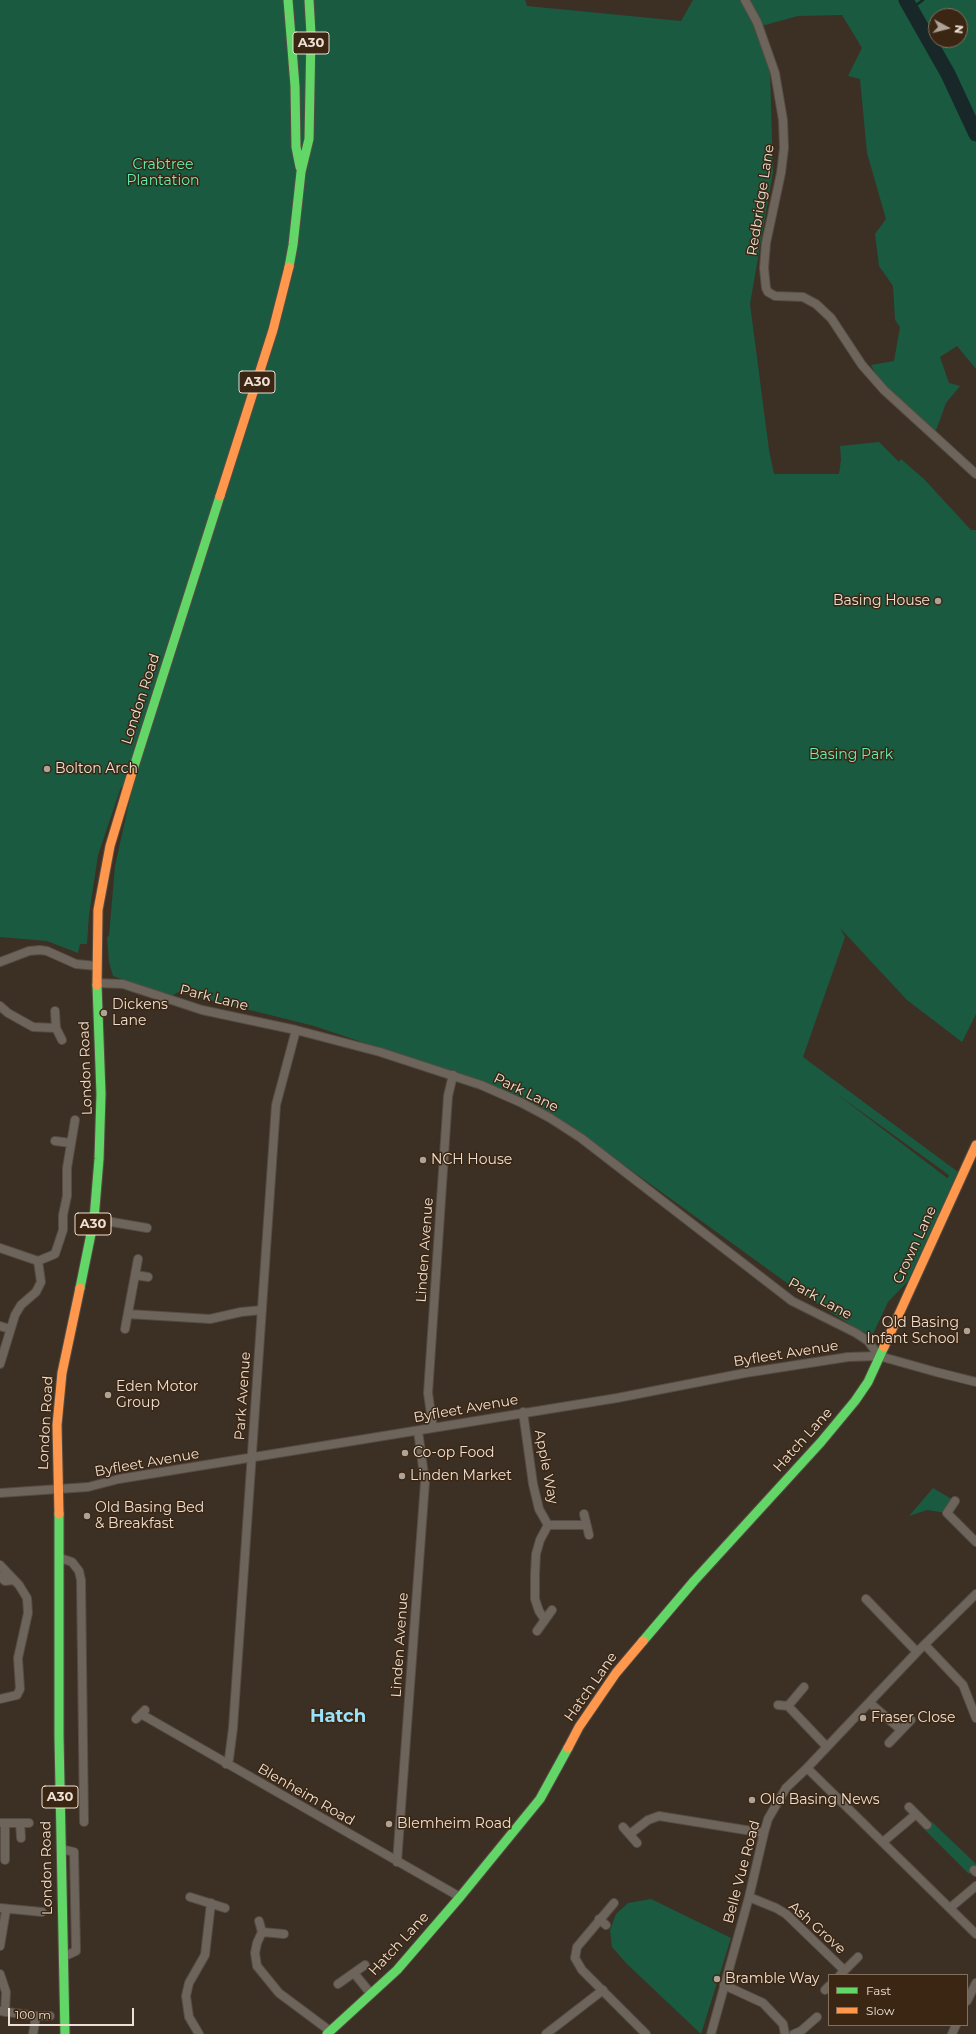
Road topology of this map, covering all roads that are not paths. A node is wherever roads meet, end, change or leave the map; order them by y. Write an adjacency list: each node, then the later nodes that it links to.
1 (288, 0): 4 (main road, A30)
2 (309, 0): 4 (main road, A30)
3 (745, 0): 5 (street, Redbridge Lane)
4 (301, 172): 7 (main road, London Road / A30)
5 (976, 474)
6 (0, 962): 7 (street)
7 (97, 966): 8 (main road, London Road / A30)
8 (97, 983): 12 (street, Park Lane); 19 (main road, London Road / A30)
9 (0, 1006): 11 (street)
10 (55, 1011): 11 (street)
11 (56, 1028): 13 (street)
12 (296, 1030): 14 (street, Park Lane); 26 (street, Park Avenue)
13 (62, 1040)
14 (453, 1075): 31 (street, Park Lane); 35 (street, Linden Avenue)
15 (74, 1120): 17 (street)
16 (55, 1141): 17 (street)
17 (71, 1143): 23 (street)
18 (976, 1145): 31 (main road, Crown Lane)
19 (94, 1219): 20 (street); 38 (main road, London Road / A30)
20 (147, 1227)
21 (0, 1248): 23 (street)
22 (138, 1260): 24 (street)
23 (38, 1261): 29 (street)
24 (135, 1275): 25 (street); 27 (street)
25 (148, 1277)
26 (262, 1310): 27 (street); 37 (street, Park Avenue)
27 (128, 1314): 30 (street)
28 (0, 1326): 29 (street)
29 (10, 1329): 32 (street)
30 (126, 1329)
31 (879, 1356): 33 (street, Byfleet Avenue); 34 (street, Byfleet Avenue); 89 (main road, Hatch Lane)
32 (0, 1364)
33 (976, 1382)
34 (523, 1412): 35 (street, Byfleet Avenue); 42 (street, Apple Way)
35 (433, 1428): 36 (street, Byfleet Avenue)
36 (418, 1430): 37 (street, Byfleet Avenue); 85 (street, Linden Avenue)
37 (252, 1458): 38 (street, Byfleet Avenue); 68 (street, Park Avenue)
38 (58, 1490): 39 (street, Byfleet Avenue); 46 (main road, London Road / A30)
39 (0, 1493)
40 (955, 1500): 45 (street)
41 (584, 1514): 43 (street)
42 (548, 1525): 43 (street, Apple Way); 53 (street, Apple Way)
43 (586, 1525): 44 (street)
44 (589, 1535)
45 (976, 1542)
46 (60, 1558): 72 (street); 83 (main road, London Road / A30)
47 (0, 1565): 49 (street)
48 (0, 1576): 49 (street)
49 (14, 1580): 58 (street)
50 (976, 1594): 55 (street, Belle Vue Road)
51 (866, 1600): 56 (street)
52 (552, 1610): 53 (street)
53 (545, 1620): 54 (street)
54 (537, 1631)
55 (925, 1645): 56 (street, Belle Vue Road); 63 (street)
56 (917, 1652): 59 (street, Belle Vue Road)
57 (804, 1687): 61 (street)
58 (0, 1699)
59 (870, 1703): 65 (street); 67 (street, Belle Vue Road)
60 (778, 1705): 61 (street)
61 (788, 1706): 67 (street)
62 (141, 1714): 68 (street, Blenheim Road)
63 (976, 1718)
64 (910, 1720): 65 (street)
65 (901, 1730): 66 (street)
66 (889, 1743)
67 (827, 1747): 69 (street, Belle Vue Road)
68 (226, 1764): 85 (street, Blenheim Road)
69 (807, 1768): 79 (street, Belle Vue Road); 81 (street)
70 (909, 1807): 71 (street)
71 (916, 1814): 76 (street); 81 (street)
72 (84, 1822)
73 (2, 1823): 74 (street); 84 (street)
74 (20, 1823): 75 (street); 80 (street)
75 (29, 1823)
76 (927, 1825)
77 (623, 1827): 78 (street)
78 (630, 1834): 79 (street); 82 (street)
79 (764, 1834): 88 (street, Belle Vue Road)
80 (21, 1838)
81 (883, 1842): 93 (street)
82 (636, 1843)
83 (61, 1849): 103 (main road, London Road / A30); 103 (street)
84 (5, 1860)
85 (397, 1862): 89 (street, Blenheim Road)
86 (976, 1886): 93 (street)
87 (190, 1897): 91 (street)
88 (749, 1897): 107 (street, Ash Grove); 111 (street, Belle Vue Road)
89 (460, 1898): 113 (main road, Hatch Lane)
90 (614, 1903): 96 (street)
91 (211, 1904): 92 (street); 122 (street)
92 (225, 1908)
93 (950, 1908): 101 (street)
94 (3, 1909): 95 (street); 102 (street)
95 (42, 1912)
96 (599, 1920): 98 (street); 112 (street)
97 (259, 1921): 99 (street)
98 (606, 1925)
99 (262, 1932): 100 (street); 119 (street)
100 (284, 1934)
101 (976, 1934)
102 (0, 1946)
103 (63, 1957): 121 (main road, London Road / A30)
104 (858, 1957): 107 (street, Ash Grove)
105 (365, 1965): 106 (street)
106 (354, 1972): 110 (street); 113 (street)
107 (842, 1973)
108 (0, 1974): 115 (street)
109 (976, 1983): 114 (street)
110 (338, 1984)
111 (724, 1985): 125 (street, Belle Vue Road); 126 (street)
112 (603, 1990): 123 (street); 124 (street)
113 (371, 1994): 119 (main road, Hatch Lane)
114 (968, 2000)
115 (2, 2012): 116 (street)
116 (36, 2016): 117 (street); 120 (street)
117 (50, 2016)
118 (817, 2017): 127 (street)
119 (328, 2033)
120 (33, 2034)
121 (65, 2034)
122 (199, 2034)
123 (546, 2034)
124 (646, 2034)
125 (711, 2034)
126 (785, 2034)
127 (794, 2034)

